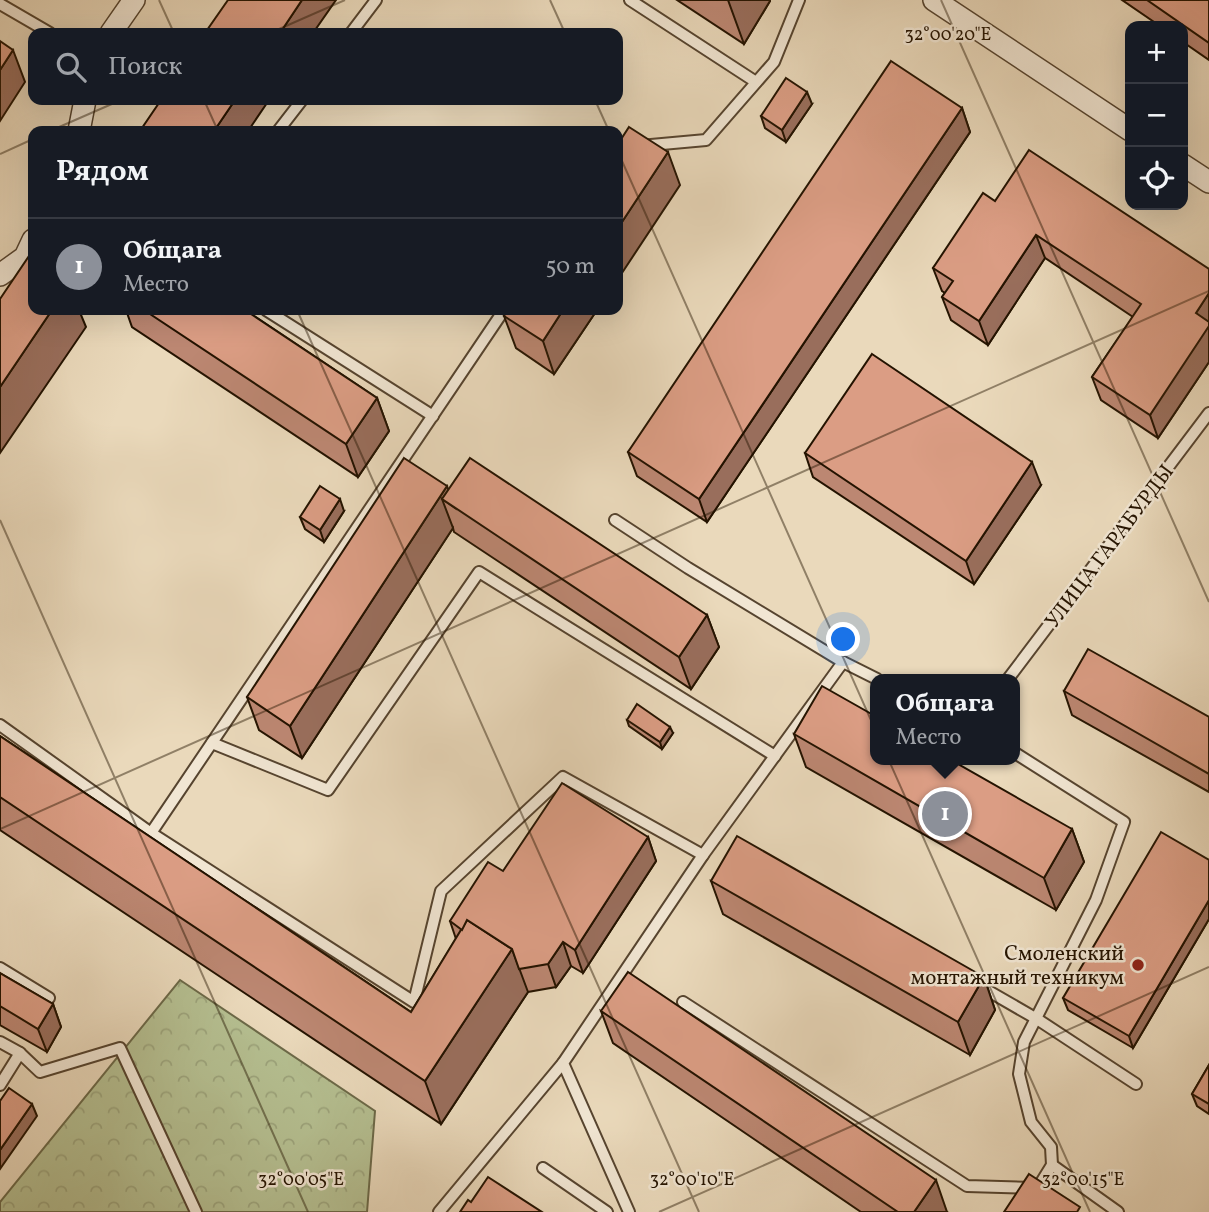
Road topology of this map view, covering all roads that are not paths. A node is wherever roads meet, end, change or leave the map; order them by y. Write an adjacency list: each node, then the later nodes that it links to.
1 (134, 0): 8 (street)
2 (376, 0): 9 (lane)
3 (630, 0): 10 (lane)
4 (799, 0): 10 (lane)
5 (934, 0): 15 (street)
6 (0, 4): 7 (lane)
7 (41, 28)
8 (114, 28)
9 (355, 28)
10 (756, 82): 16 (lane)
11 (84, 105): 13 (street)
12 (298, 105): 14 (lane)
13 (80, 126)
14 (282, 126)
15 (1125, 127)
16 (623, 148)
17 (1188, 167): 18 (street)
18 (1209, 182)
19 (28, 251): 20 (street)
20 (0, 275)
21 (274, 315): 24 (lane)
22 (501, 315): 24 (lane)
23 (1209, 413): 27 (lane, УЛИЦА ГАРАБУРДЫ)
24 (433, 416): 30 (lane)
25 (615, 520): 26 (lane)
26 (843, 662): 28 (lane); 32 (lane)
27 (1012, 674)
28 (870, 676)
29 (0, 725): 33 (lane)
30 (212, 743): 32 (lane); 33 (lane)
31 (1020, 755): 41 (lane)
32 (775, 756): 34 (lane)
33 (151, 833): 36 (lane)
34 (719, 833): 35 (lane); 36 (lane)
35 (731, 840)
36 (703, 855): 44 (lane)
37 (0, 968): 39 (lane)
38 (966, 978): 41 (lane)
39 (50, 998)
40 (682, 1002): 49 (lane)
41 (1037, 1019): 45 (lane); 47 (lane)
42 (0, 1042): 43 (lane)
43 (20, 1053): 46 (lane); 50 (lane)
44 (564, 1063): 51 (lane); 53 (lane)
45 (1136, 1084)
46 (0, 1085)
47 (1052, 1165): 49 (lane); 55 (lane)
48 (543, 1168): 52 (lane)
49 (1038, 1188): 54 (lane)
50 (196, 1212)
51 (439, 1212)
52 (607, 1212)
53 (629, 1212)
54 (1023, 1212)
55 (1118, 1212)

